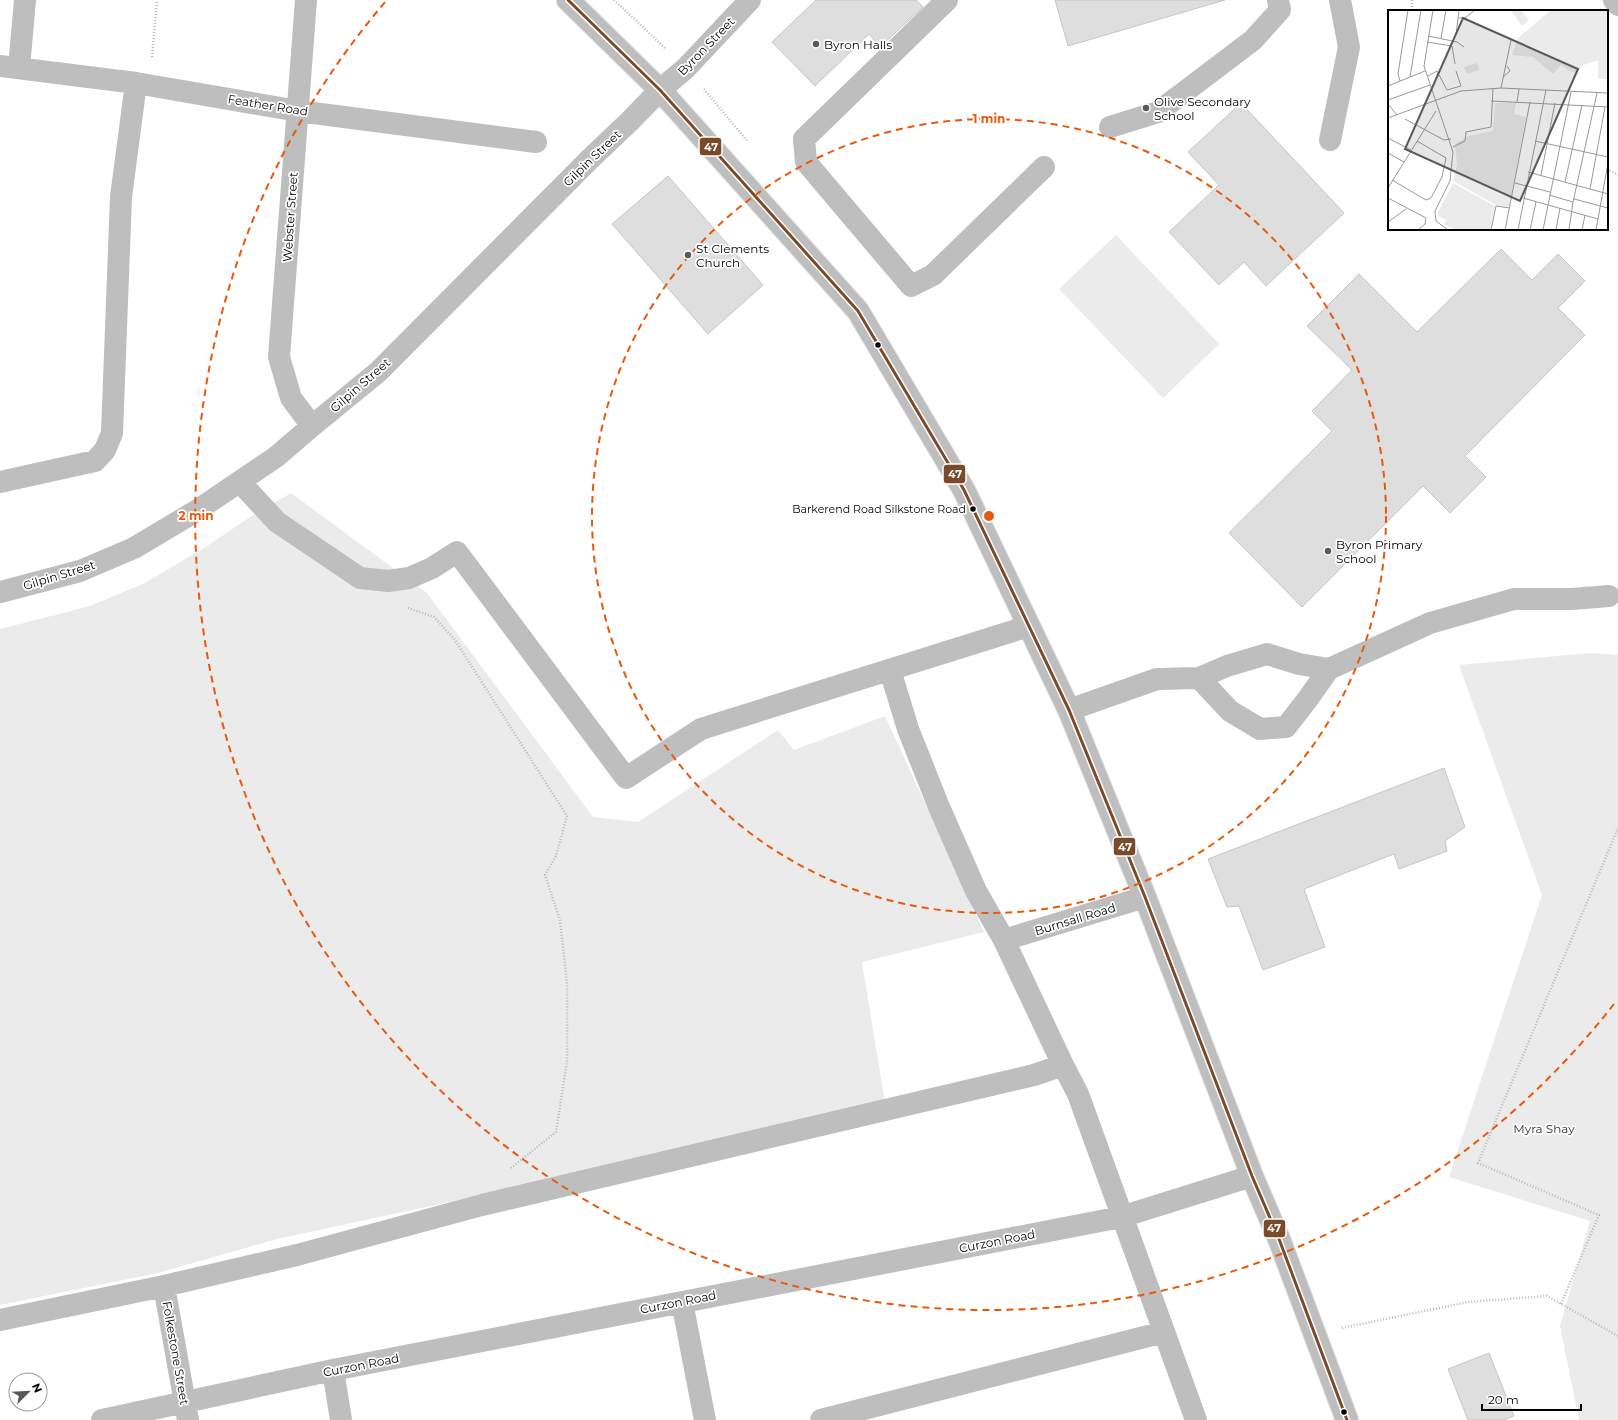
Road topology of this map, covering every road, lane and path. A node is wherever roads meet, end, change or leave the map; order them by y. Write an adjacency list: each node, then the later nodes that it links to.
1 (25, 0): 11 (street)
2 (157, 0): 12 (path)
3 (306, 0): 14 (street, Webster Street)
4 (568, 0): 13 (street)
5 (750, 0): 13 (street, Byron Street)
6 (947, 0): 18 (street)
7 (1278, 0): 15 (street)
8 (1340, 0): 16 (street)
9 (1614, 0): 10 (street)
10 (1618, 5)
11 (10, 67): 12 (street, Feather Road)
12 (136, 84): 14 (street, Feather Road); 22 (street)
13 (660, 90): 21 (street, Gilpin Street); 27 (street)
14 (298, 110): 17 (street, Feather Road); 21 (street, Webster Street)
15 (1110, 127)
16 (1330, 140)
17 (536, 142)
18 (1044, 167)
19 (1608, 170): 20 (path)
20 (1618, 175)
21 (312, 426): 23 (street, Gilpin Street)
22 (0, 482)
23 (240, 482): 24 (street, Gilpin Street); 29 (street)
24 (0, 592)
25 (1609, 596): 28 (street)
26 (406, 608): 36 (path)
27 (1029, 626): 29 (street); 31 (street)
28 (1329, 669): 30 (street); 30 (street)
29 (890, 670): 34 (street)
30 (1199, 678): 31 (street)
31 (1069, 710): 33 (street)
32 (1618, 828): 41 (path)
33 (1145, 897): 34 (street, Burnsall Road); 37 (street)
34 (1004, 940): 35 (street)
35 (1062, 1065): 38 (street); 39 (street)
36 (508, 1170)
37 (1252, 1176): 38 (street, Curzon Road); 45 (street)
38 (1121, 1217): 40 (street, Curzon Road); 43 (street)
39 (164, 1286): 42 (street); 47 (street, Folkestone Street)
40 (682, 1302): 46 (street, Curzon Road); 50 (street)
41 (1562, 1304): 44 (path); 45 (path)
42 (0, 1320)
43 (1164, 1332): 51 (street); 52 (street)
44 (1618, 1336)
45 (1315, 1337): 53 (street)
46 (333, 1370): 47 (street, Curzon Road); 49 (street)
47 (186, 1411): 48 (street, Curzon Road)
48 (102, 1420)
49 (341, 1420)
50 (705, 1420)
51 (821, 1420)
52 (1196, 1420)
53 (1347, 1420)

